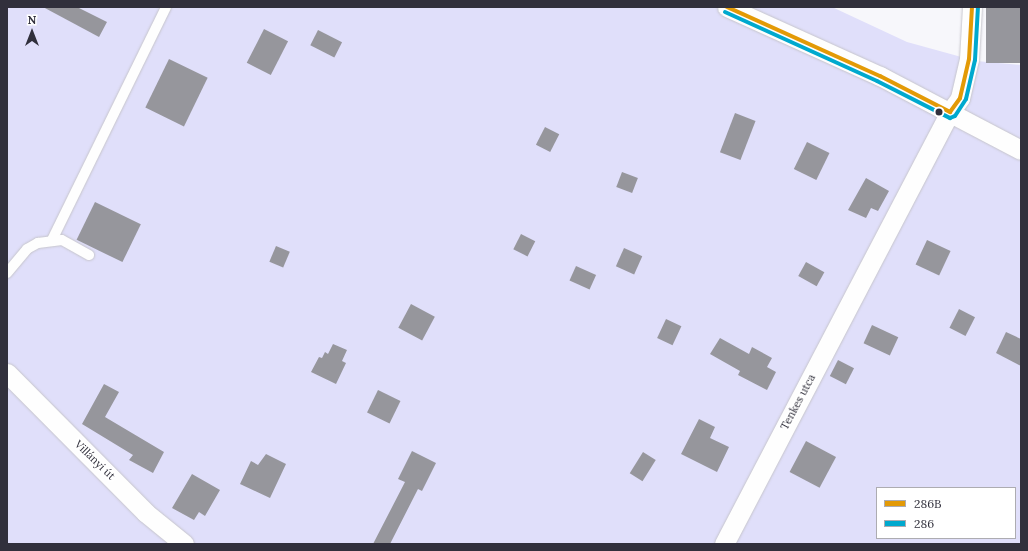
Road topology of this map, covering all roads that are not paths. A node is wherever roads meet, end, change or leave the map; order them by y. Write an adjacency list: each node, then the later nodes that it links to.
1 (166, 7): 6 (lane)
2 (727, 7): 4 (street)
3 (972, 7): 4 (street, Tenkes utca)
4 (950, 112): 5 (street); 11 (street, Tenkes utca)
5 (1021, 150)
6 (52, 240): 7 (lane); 8 (lane)
7 (89, 255)
8 (7, 273)
9 (7, 373): 10 (street, Villányi út)
10 (184, 544)
11 (724, 544)

